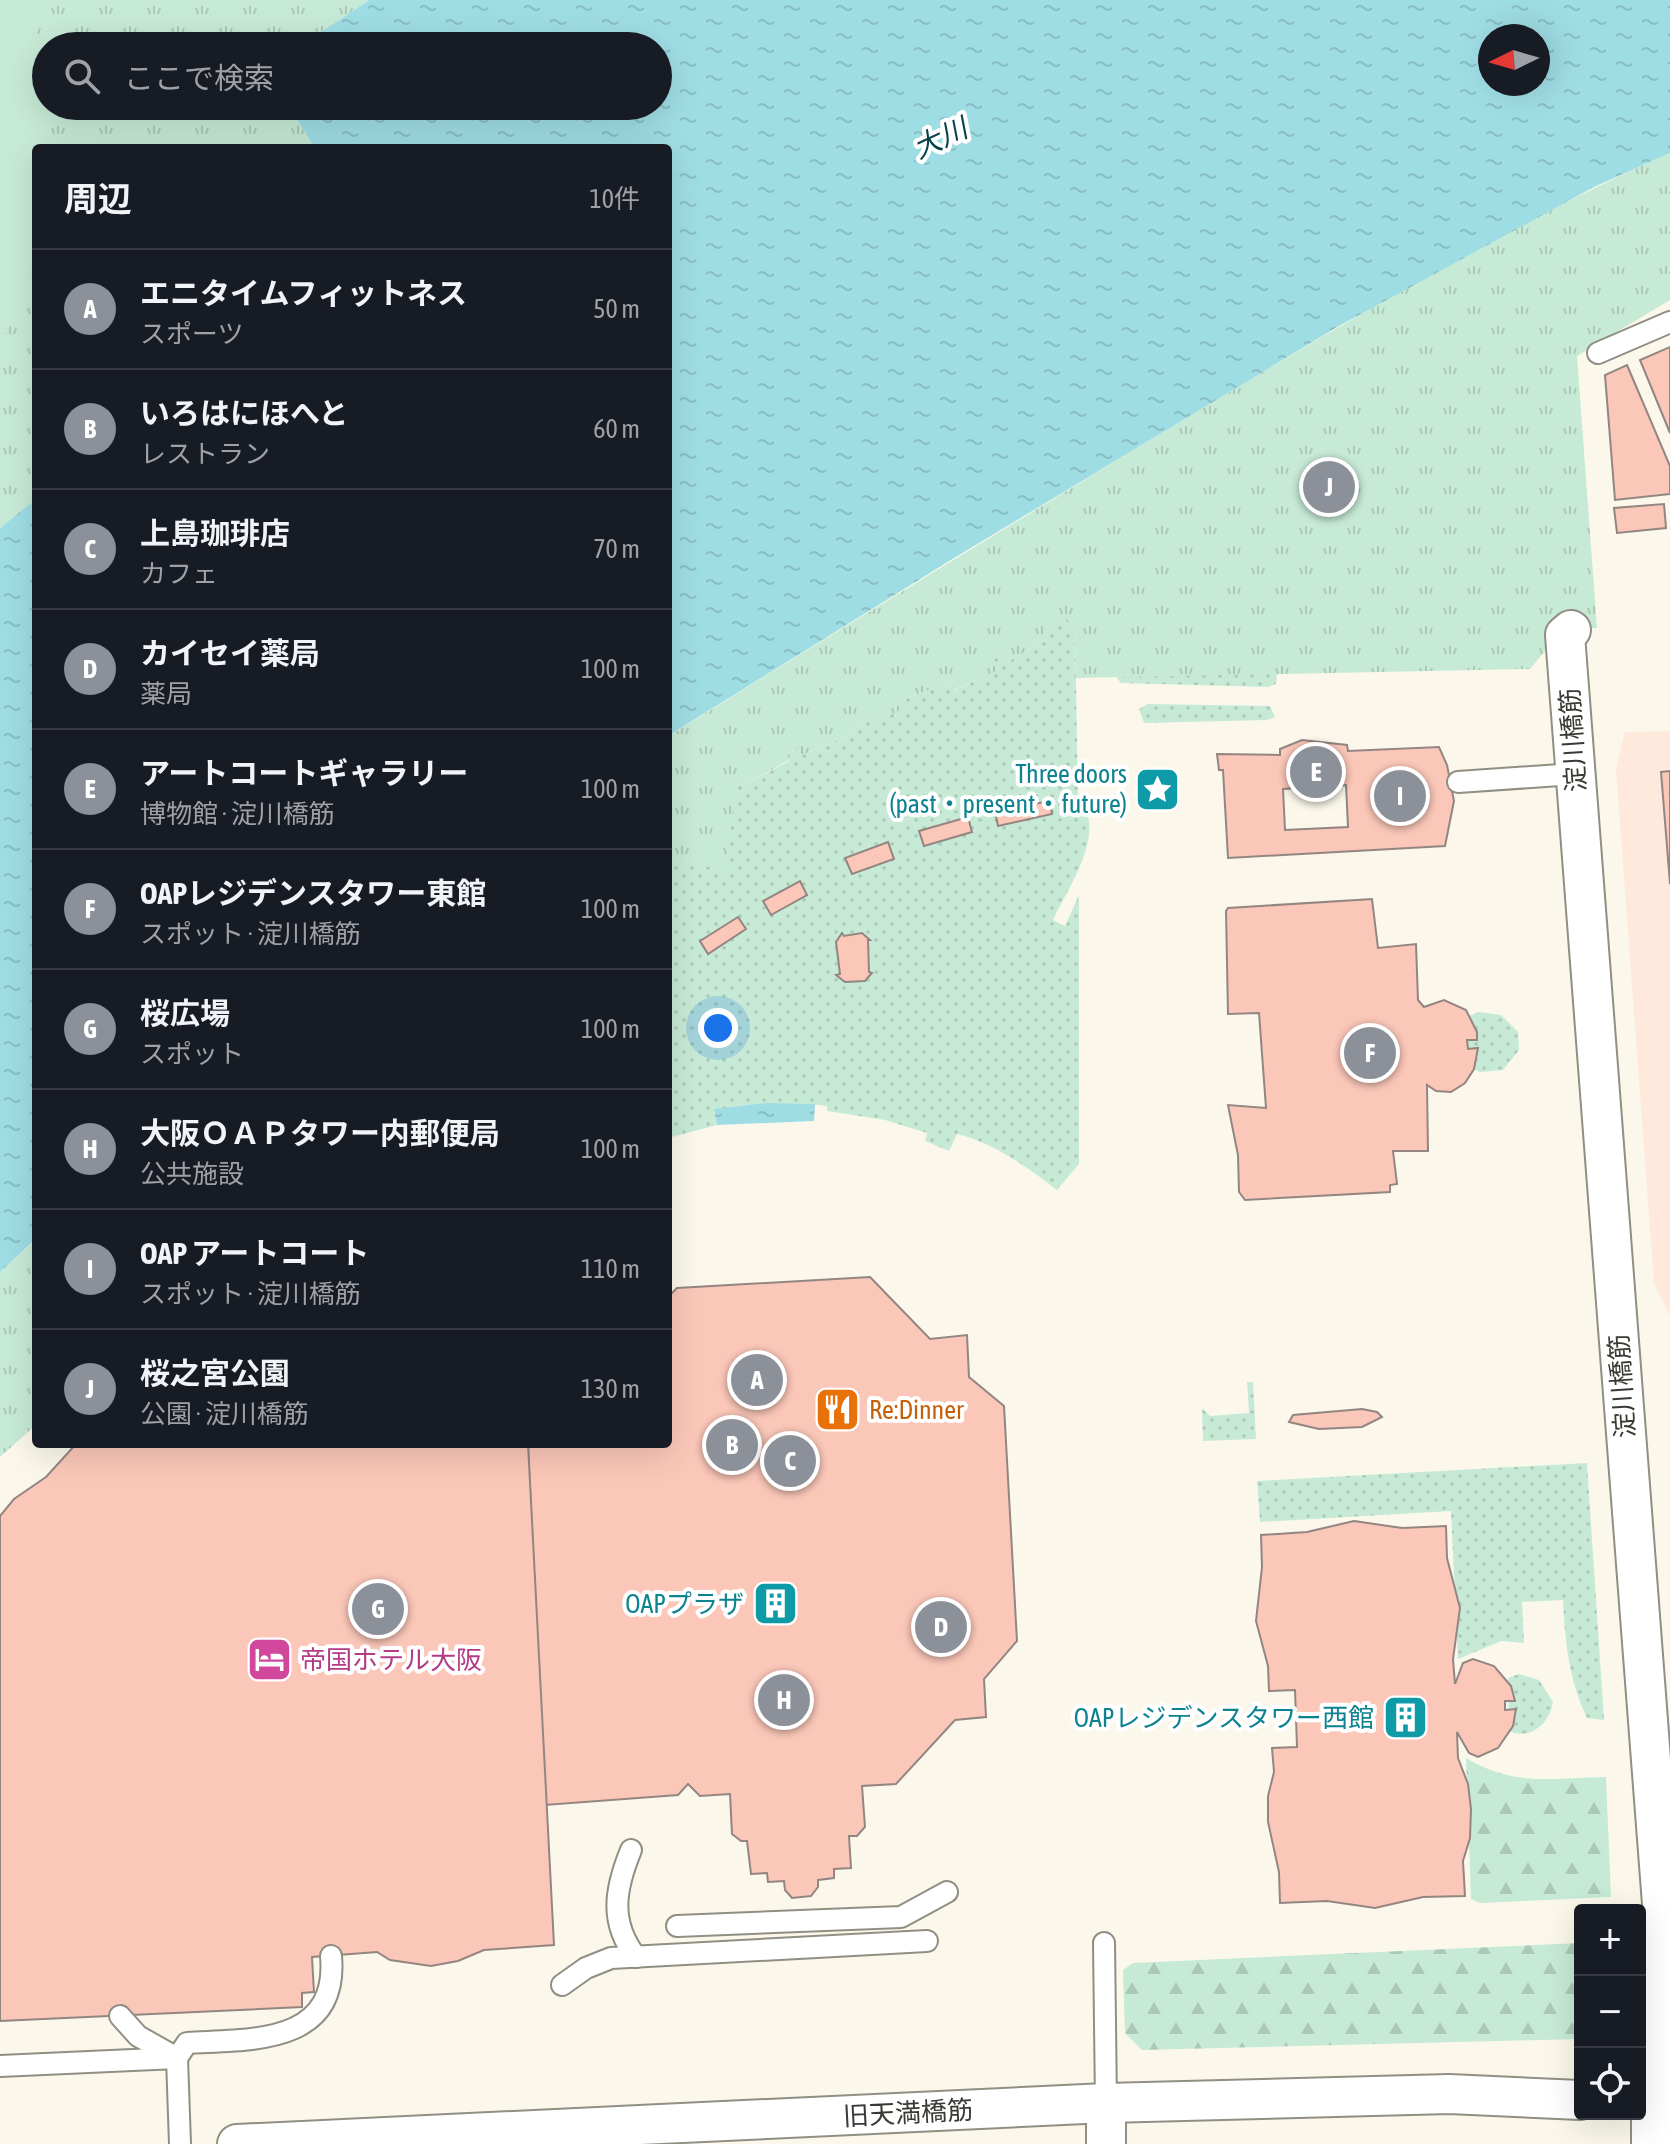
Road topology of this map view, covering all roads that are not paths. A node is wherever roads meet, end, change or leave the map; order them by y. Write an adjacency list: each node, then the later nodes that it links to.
1 (1670, 322): 2 (lane)
2 (1598, 353)
3 (1571, 630): 4 (street, 淀川橋筋)
4 (1575, 774): 5 (lane); 19 (street, 淀川橋筋)
5 (1458, 782)
6 (631, 1850): 12 (lane)
7 (947, 1892): 8 (lane)
8 (677, 1926)
9 (927, 1941): 12 (lane)
10 (1104, 1943): 18 (lane)
11 (331, 1956): 15 (lane)
12 (636, 1957): 13 (lane)
13 (562, 1985)
14 (120, 2016): 15 (lane)
15 (177, 2058): 16 (lane); 21 (lane)
16 (0, 2066)
17 (1574, 2100): 18 (street, 旧天満橋筋)
18 (1106, 2103): 20 (street, 旧天満橋筋); 23 (street)
19 (1654, 2107): 24 (street, 淀川橋筋)
20 (564, 2137): 22 (street, 旧天満橋筋)
21 (180, 2144)
22 (237, 2144)
23 (1106, 2144)
24 (1651, 2144)

